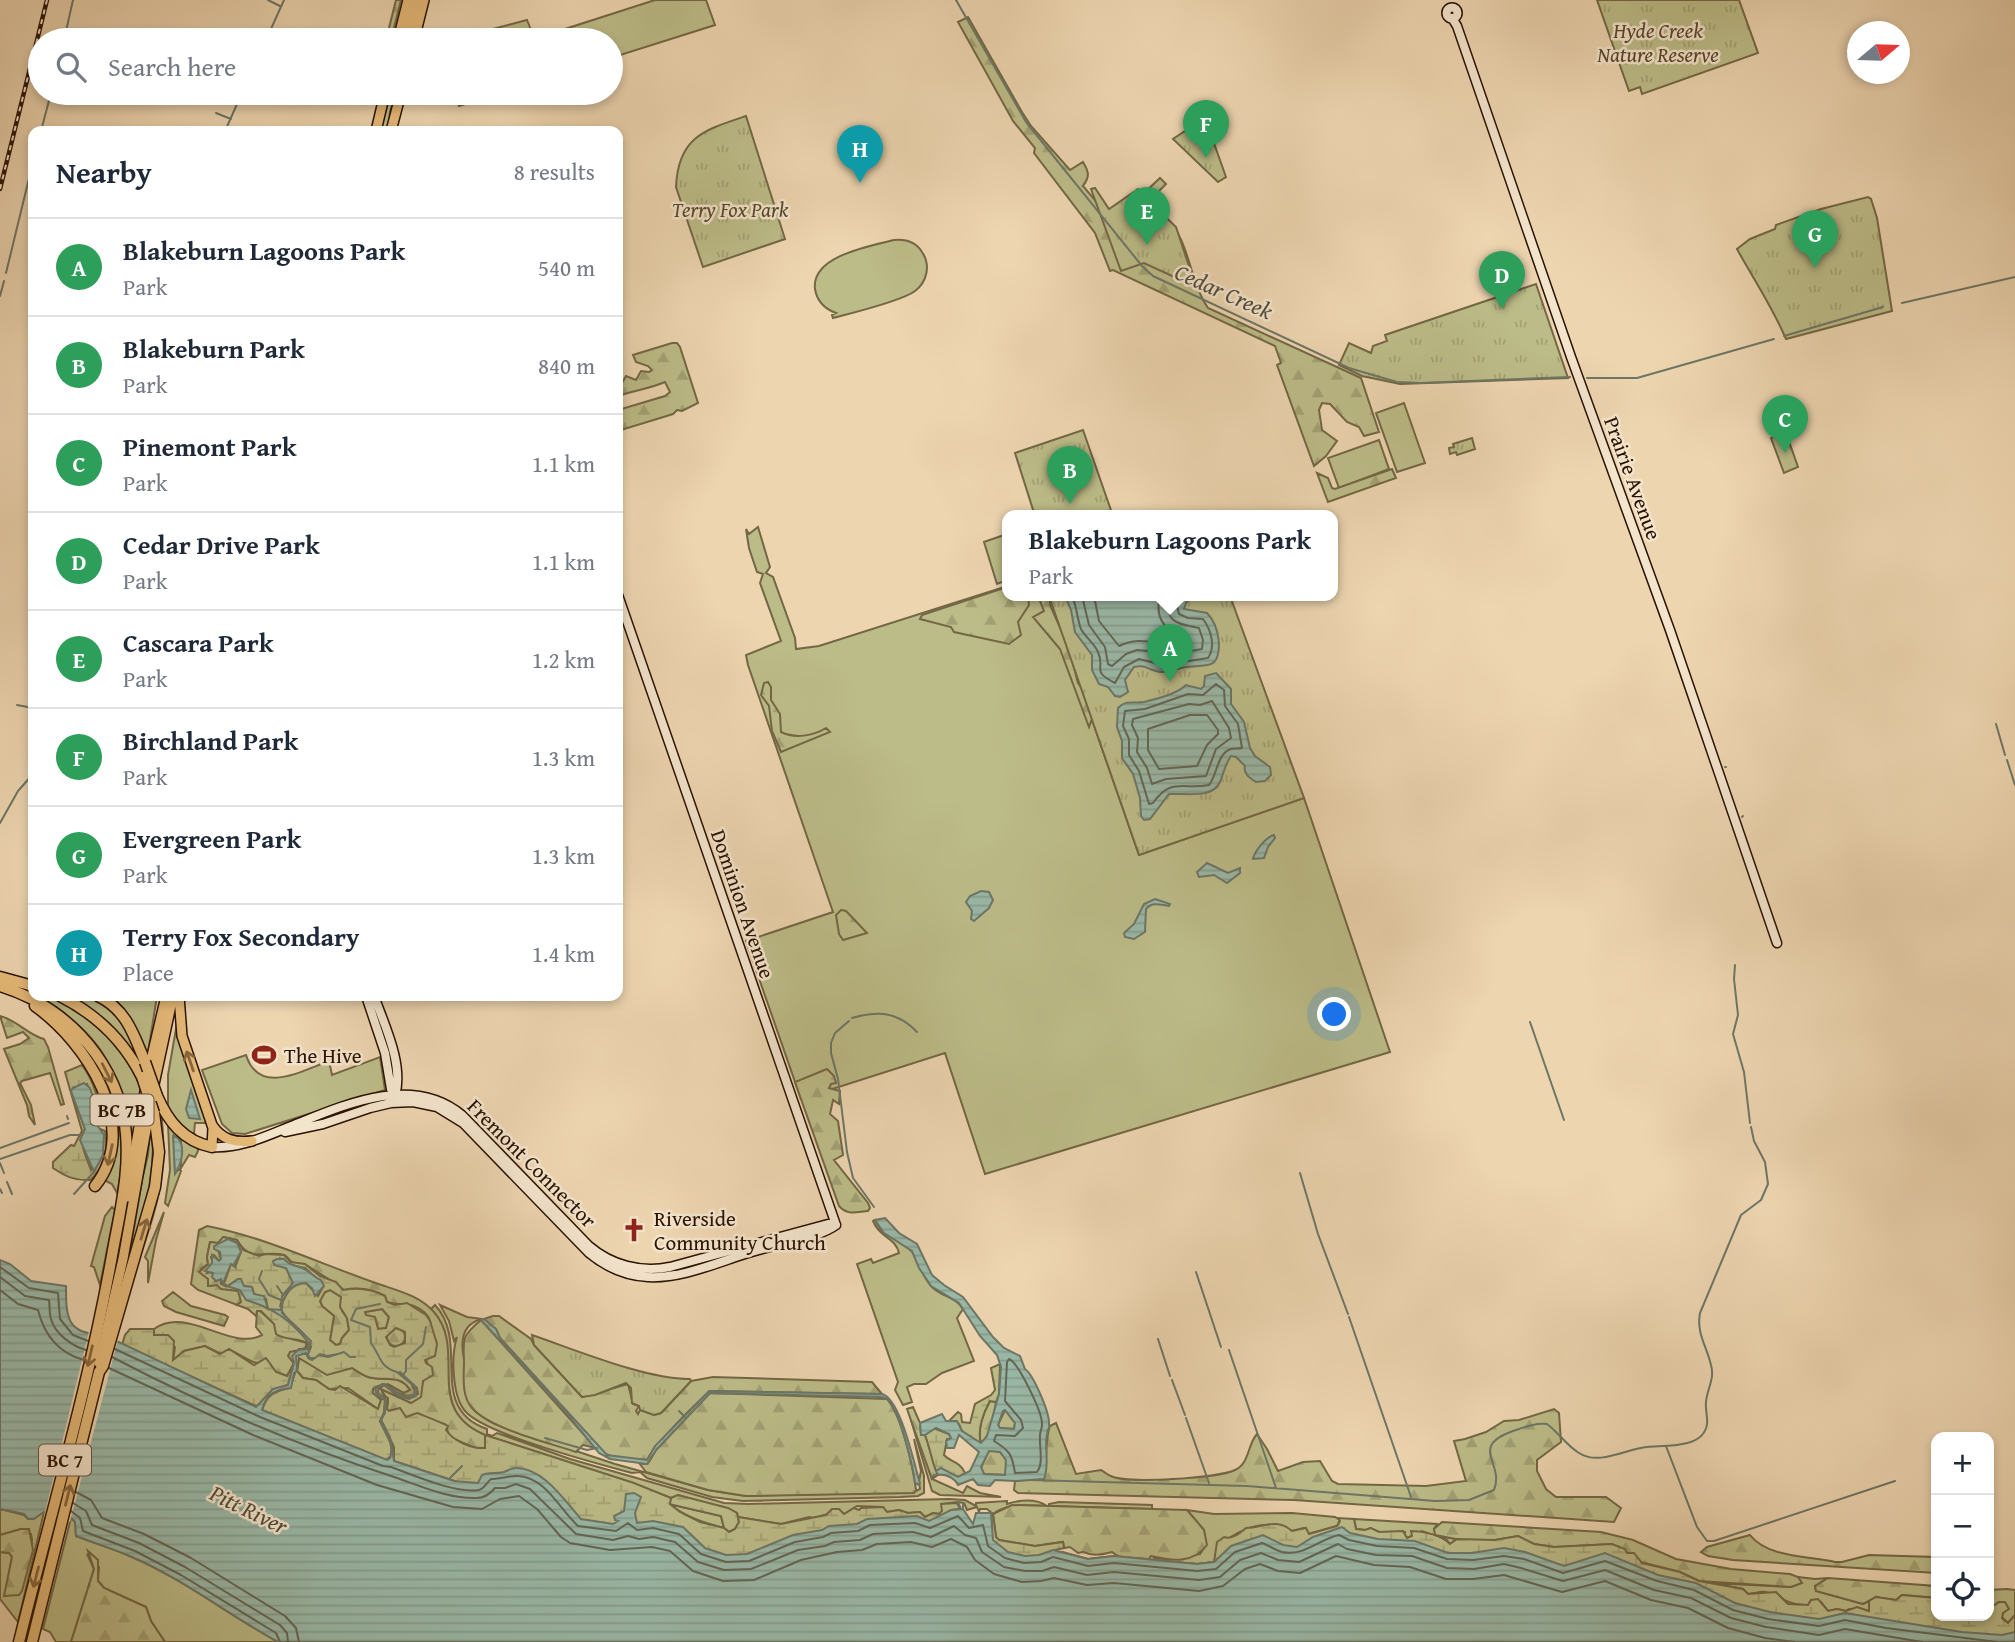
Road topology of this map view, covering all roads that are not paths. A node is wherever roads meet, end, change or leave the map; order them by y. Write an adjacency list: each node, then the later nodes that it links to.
1 (408, 0): 5 (main road)
2 (416, 0): 6 (main road)
3 (424, 0): 7 (main road)
4 (1451, 11): 13 (main road, Prairie Avenue)
5 (401, 28)
6 (410, 28)
7 (417, 28)
8 (382, 105): 10 (main road)
9 (398, 105): 11 (main road)
10 (377, 126)
11 (392, 126)
12 (623, 609): 32 (main road, Dominion Avenue)
13 (1777, 943)
14 (0, 976): 15 (highway)
15 (28, 983)
16 (0, 987): 17 (highway, BC 7B, one-way to 17); 31 (highway, one-way to 31)
17 (28, 998)
18 (35, 1001): 33 (highway, BC 7B, one-way to 33)
19 (69, 1001): 27 (highway, BC 7B, bridge)
20 (106, 1001): 27 (highway, bridge)
21 (165, 1001): 33 (main road, BC 7)
22 (172, 1001): 33 (main road, BC 7)
23 (179, 1001): 28 (main road, one-way to 23)
24 (368, 1001): 26 (main road)
25 (376, 1001): 26 (main road)
26 (395, 1099): 29 (main road, Fremont Connector); 32 (main road, Fremont Connector)
27 (158, 1105): 30 (highway); 33 (highway, BC 7B, one-way to 27)
28 (212, 1124): 29 (main road); 30 (main road)
29 (252, 1141): 30 (main road, Fremont Connector)
30 (212, 1146)
31 (95, 1186)
32 (836, 1225)
33 (115, 1292): 34 (highway, BC 7B); 36 (highway, BC 7, one-way to 36)
34 (99, 1372): 35 (highway, BC 7, one-way to 34)
35 (33, 1637)
36 (19, 1642)

